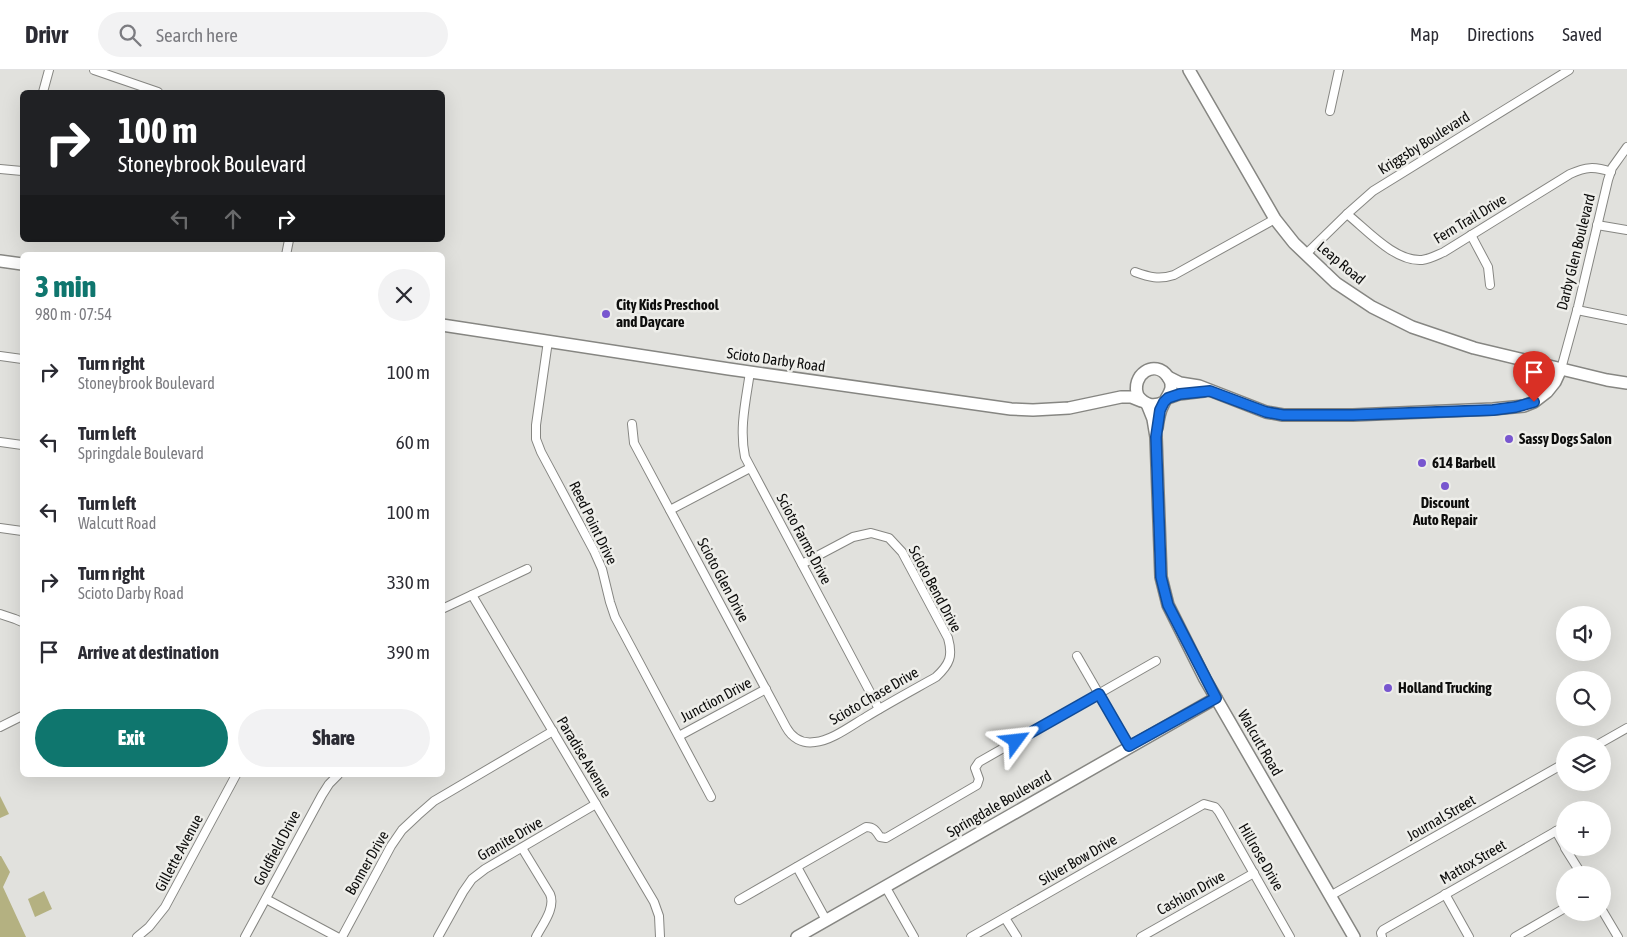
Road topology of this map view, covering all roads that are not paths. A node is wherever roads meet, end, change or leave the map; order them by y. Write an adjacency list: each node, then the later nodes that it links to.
1 (49, 70): 6 (street)
2 (94, 70): 7 (street)
3 (1189, 70): 14 (street, Leap Road)
4 (1339, 70): 8 (street)
5 (1568, 70): 13 (street, Kriggsby Boulevard)
6 (44, 90)
7 (152, 90)
8 (1330, 111)
9 (1627, 146): 12 (street, Darby Glen Boulevard)
10 (0, 168): 11 (street)
11 (20, 171)
12 (1611, 172): 15 (street, Darby Glen Boulevard); 17 (street, Fern Trail Drive)
13 (1347, 214): 17 (street, Fern Trail Drive); 18 (street, Kriggsby Boulevard)
14 (1275, 219): 18 (street, Leap Road); 21 (street)
15 (1597, 225): 16 (street); 23 (street, Darby Glen Boulevard)
16 (1627, 230)
17 (1471, 236): 22 (street)
18 (1306, 254): 29 (street, Leap Road)
19 (0, 261): 20 (street)
20 (20, 264)
21 (1135, 272)
22 (1490, 285)
23 (1577, 310): 24 (street); 29 (street, Darby Glen Boulevard)
24 (1627, 320)
25 (445, 325): 26 (street, Scioto Darby Road)
26 (548, 341): 30 (street, Scioto Darby Road); 63 (street, Reed Point Drive)
27 (0, 356): 28 (street)
28 (20, 359)
29 (1561, 369): 33 (street); 34 (street)
30 (750, 372): 35 (street, Scioto Darby Road); 42 (street, Scioto Farms Drive)
31 (1168, 377): 32 (street); 34 (street); 36 (street)
32 (1138, 378): 35 (street, Scioto Darby Road); 37 (street)
33 (1627, 383)
34 (1210, 391): 36 (street)
35 (1105, 400): 37 (street, Scioto Darby Road)
36 (1166, 400): 37 (street); 39 (street, Walcutt Road)
37 (1144, 402): 39 (street, Walcutt Road)
38 (632, 424): 43 (street, Scioto Glen Drive)
39 (1156, 437): 57 (street, Walcutt Road)
40 (0, 442): 41 (street)
41 (20, 445)
42 (750, 468): 43 (street); 46 (street, Scioto Farms Drive)
43 (670, 510): 55 (street, Scioto Glen Drive)
44 (0, 528): 45 (street)
45 (20, 531)
46 (802, 564): 53 (street, Scioto Bend Drive); 58 (street, Scioto Farms Drive)
47 (526, 569): 48 (street)
48 (472, 595): 49 (street); 62 (street, Paradise Avenue)
49 (445, 608)
50 (0, 614): 51 (street)
51 (20, 621)
52 (1077, 656): 56 (street)
53 (950, 660): 58 (street, Scioto Chase Drive)
54 (1156, 660): 56 (street)
55 (766, 690): 63 (street, Junction Drive); 65 (street, Scioto Glen Drive)
56 (1099, 694): 66 (street); 75 (street)
57 (1216, 698): 66 (street, Springdale Boulevard); 79 (street, Walcutt Road)
58 (879, 709): 65 (street, Scioto Chase Drive)
59 (20, 717): 60 (street)
60 (0, 727)
61 (1627, 728): 64 (street)
62 (553, 732): 71 (street, Paradise Avenue); 89 (street, Bonner Drive)
63 (679, 736): 70 (street, Reed Point Drive)
64 (1611, 737)
65 (803, 742)
66 (1129, 746): 77 (street, Springdale Boulevard)
67 (1556, 768): 79 (street, Journal Street)
68 (235, 777): 86 (street, Gillette Avenue)
69 (336, 777): 80 (street, Goldfield Drive)
70 (711, 797)
71 (596, 804): 74 (street, Granite Drive); 92 (street, Paradise Avenue)
72 (1198, 807): 76 (street, Hillrose Drive); 83 (street, Silver Bow Drive)
73 (1556, 831): 78 (street, Mattox Street)
74 (522, 848): 90 (street, Granite Drive); 91 (street)
75 (797, 867): 81 (street); 84 (street)
76 (1254, 874): 97 (street, Cashion Drive); 98 (street, Hillrose Drive)
77 (885, 886): 84 (street, Springdale Boulevard); 94 (street)
78 (1445, 894): 100 (street, Mattox Street); 101 (street)
79 (1330, 896): 99 (street, Walcutt Road)
80 (266, 899): 87 (street, Goldfield Drive); 88 (street)
81 (739, 900)
82 (1556, 913): 102 (street)
83 (1005, 918): 95 (street, Silver Bow Drive); 96 (street)
84 (826, 920): 93 (street, Springdale Boulevard)
85 (1609, 921): 103 (street)
86 (137, 937)
87 (245, 937)
88 (337, 937)
89 (342, 937)
90 (438, 937)
91 (536, 937)
92 (660, 937)
93 (797, 937)
94 (914, 937)
95 (971, 937)
96 (1016, 937)
97 (1141, 937)
98 (1290, 937)
99 (1354, 937)
100 (1382, 937)
101 (1469, 937)
102 (1516, 937)
103 (1618, 937)

